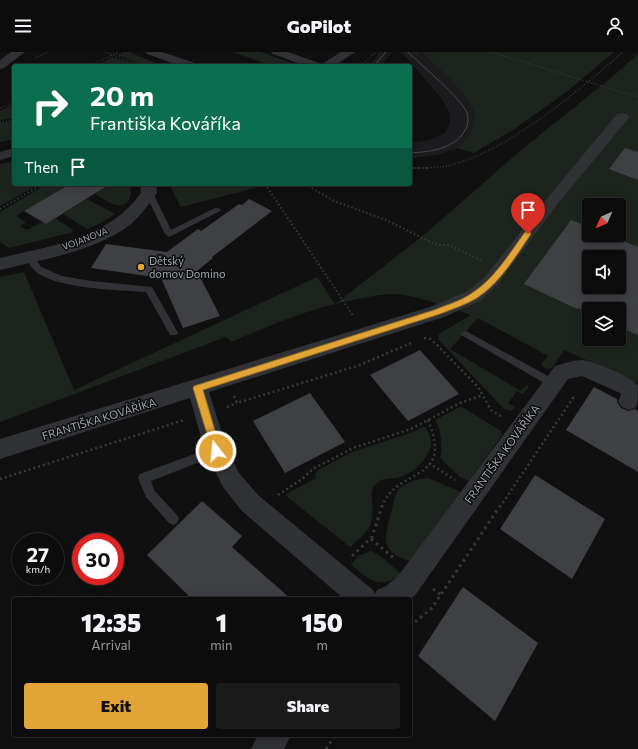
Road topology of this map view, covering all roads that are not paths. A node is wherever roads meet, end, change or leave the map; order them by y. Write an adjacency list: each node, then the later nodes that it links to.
1 (151, 52): 5 (street)
2 (277, 52): 6 (street)
3 (349, 52): 7 (street)
4 (14, 53): 8 (street)
5 (185, 64)
6 (311, 64)
7 (329, 64)
8 (0, 65)
9 (622, 116): 19 (street, FRANTIŠKA KOVÁŘÍKA)
10 (12, 153): 11 (street)
11 (0, 156)
12 (149, 188): 13 (lane); 14 (street, VOJANOVA)
13 (218, 210)
14 (30, 256): 15 (street, VOJANOVA); 16 (lane)
15 (0, 264)
16 (173, 333)
17 (466, 334): 18 (lane)
18 (554, 384): 20 (street, FRANTIŠKA KOVÁŘÍKA); 25 (street, FRANTIŠKA KOVÁŘÍKA)
19 (198, 388): 21 (street, FRANTIŠKA KOVÁŘÍKA); 22 (street)
20 (629, 401)
21 (0, 449)
22 (216, 451): 23 (lane); 24 (street)
23 (173, 519)
24 (362, 597)
25 (393, 597)
26 (275, 737): 27 (street)
27 (266, 749)

